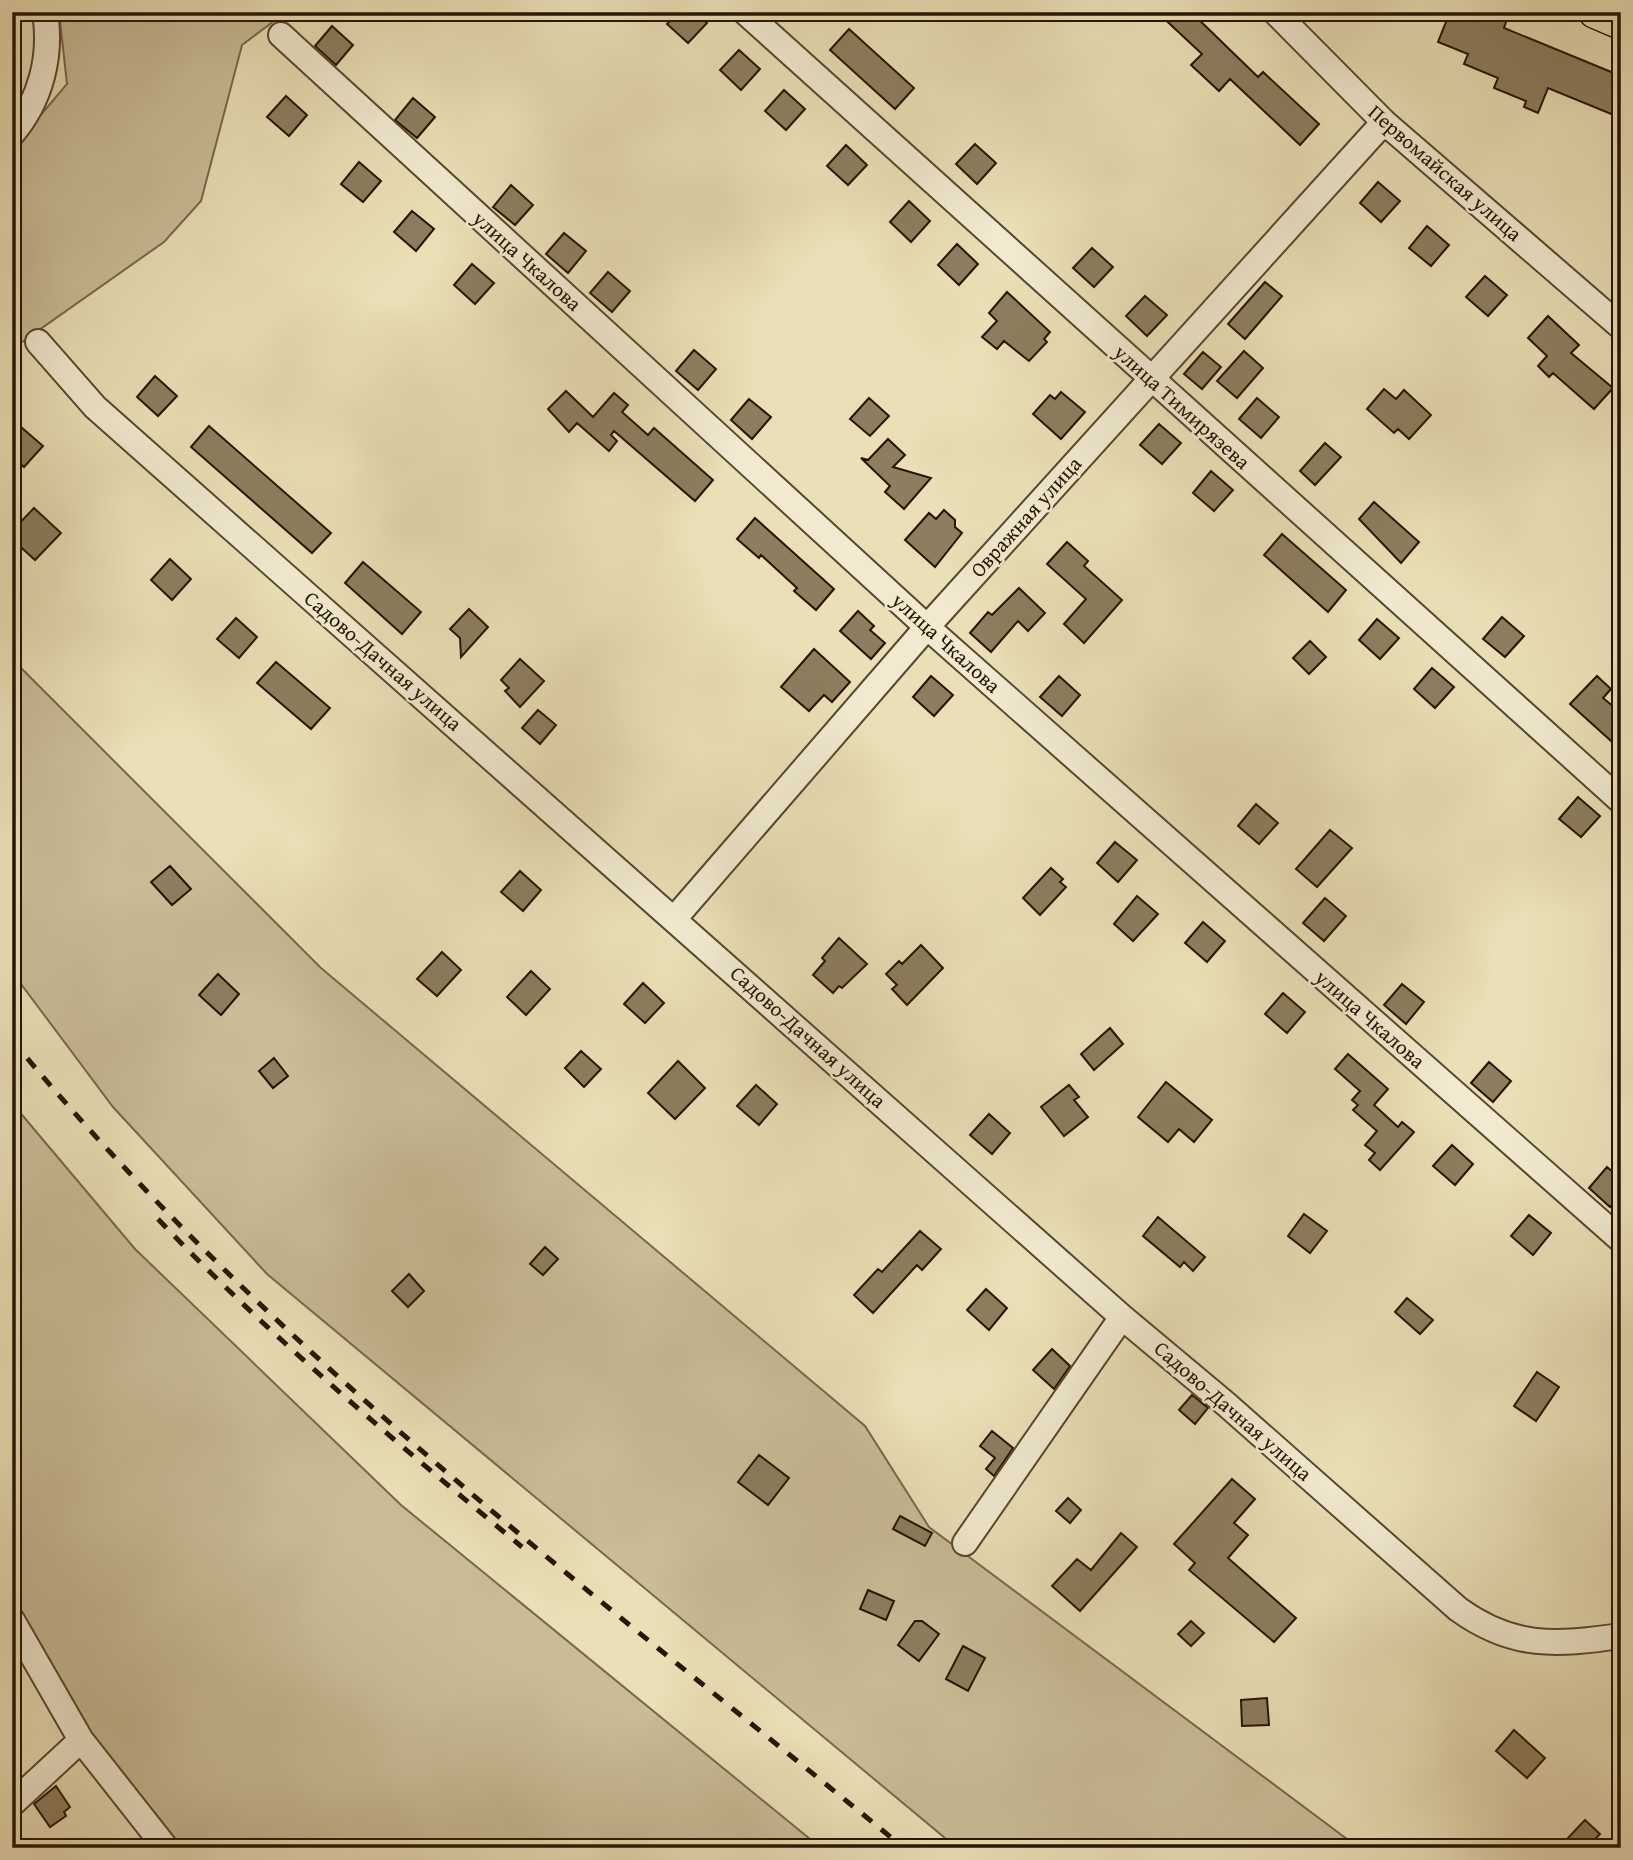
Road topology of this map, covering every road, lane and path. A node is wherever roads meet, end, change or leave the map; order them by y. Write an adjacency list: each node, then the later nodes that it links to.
1 (45, 12): 8 (street)
2 (745, 12): 11 (street, улица Тимирязева)
3 (1276, 12): 7 (street, Первомайская улица)
4 (1595, 12): 5 (main road)
5 (1621, 23)
6 (281, 35): 12 (street, улица Чкалова)
7 (1384, 122): 9 (street, Первомайская улица); 11 (street, Овражная улица)
8 (12, 134)
9 (1621, 327)
10 (38, 342): 14 (street, Садово-Дачная улица)
11 (1150, 379): 12 (street, Овражная улица); 13 (street, улица Тимирязева)
12 (927, 626): 14 (street, Овражная улица); 15 (street, улица Чкалова)
13 (1621, 801)
14 (675, 918): 16 (street, Садово-Дачная улица)
15 (1621, 1240)
16 (1122, 1317): 17 (street); 19 (street, Садово-Дачная улица)
17 (965, 1543)
18 (12, 1620): 20 (street)
19 (1621, 1636)
20 (81, 1740): 21 (street); 22 (street)
21 (12, 1804)
22 (166, 1848)

